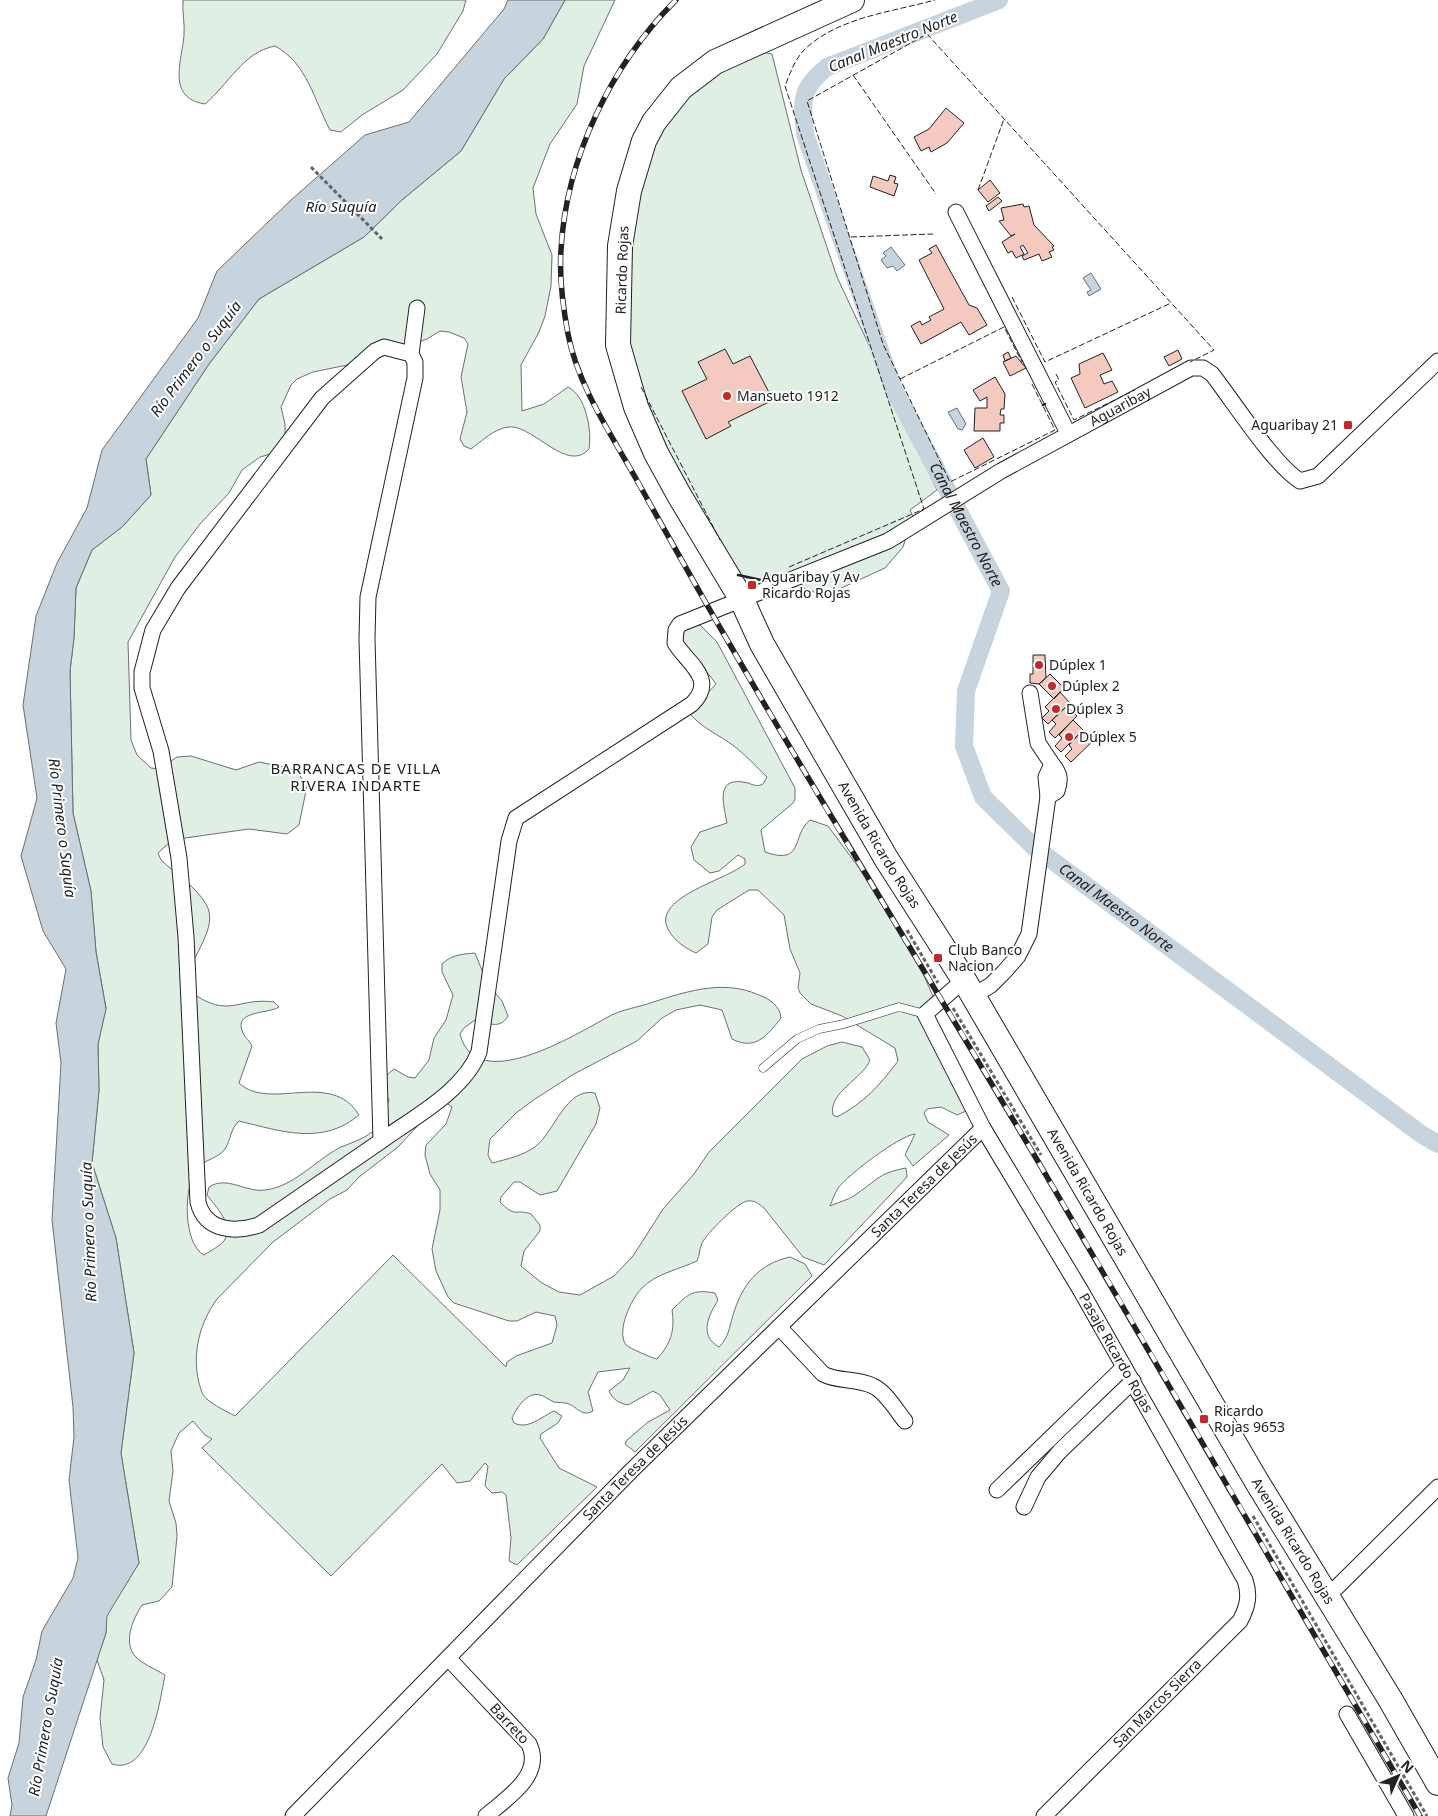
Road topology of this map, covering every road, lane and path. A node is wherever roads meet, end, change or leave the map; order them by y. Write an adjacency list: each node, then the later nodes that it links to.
1 (852, 0): 9 (main road, Ricardo Rojas)
2 (311, 167): 4 (path)
3 (956, 212): 8 (street)
4 (382, 239)
5 (417, 308): 6 (street)
6 (411, 354): 17 (street); 17 (street, Aguaribay)
7 (1438, 361): 8 (street, Aguaribay)
8 (1068, 433): 9 (street, Aguaribay)
9 (742, 600): 12 (main road, Avenida Ricardo Rojas); 17 (street, Aguaribay)
10 (1030, 693): 12 (street)
11 (901, 922): 13 (path)
12 (968, 988): 13 (street); 28 (main road, Avenida Ricardo Rojas)
13 (945, 995): 14 (street); 18 (path)
14 (925, 1014): 15 (lane); 16 (street, Pasaje Ricardo Rojas)
15 (763, 1068)
16 (983, 1128): 19 (street, Santa Teresa de Jesús); 20 (street, Pasaje Ricardo Rojas)
17 (380, 1141)
18 (1042, 1157)
19 (779, 1327): 22 (street); 29 (street, Santa Teresa de Jesús)
20 (1124, 1367): 21 (street, Pasaje Ricardo Rojas); 24 (street)
21 (1133, 1381): 25 (street); 27 (street, Pasaje Ricardo Rojas)
22 (905, 1421)
23 (1438, 1488): 28 (street)
24 (997, 1490)
25 (1024, 1507)
26 (1252, 1514): 36 (path)
27 (1245, 1580): 34 (street, San Marcos Sierra)
28 (1326, 1598): 31 (main road, Avenida Ricardo Rojas)
29 (448, 1658): 32 (street, Santa Teresa de Jesús); 33 (street, Barreto)
30 (1347, 1714): 35 (street)
31 (1438, 1783)
32 (293, 1816)
33 (486, 1816)
34 (1044, 1816)
35 (1406, 1816)
36 (1427, 1816)

